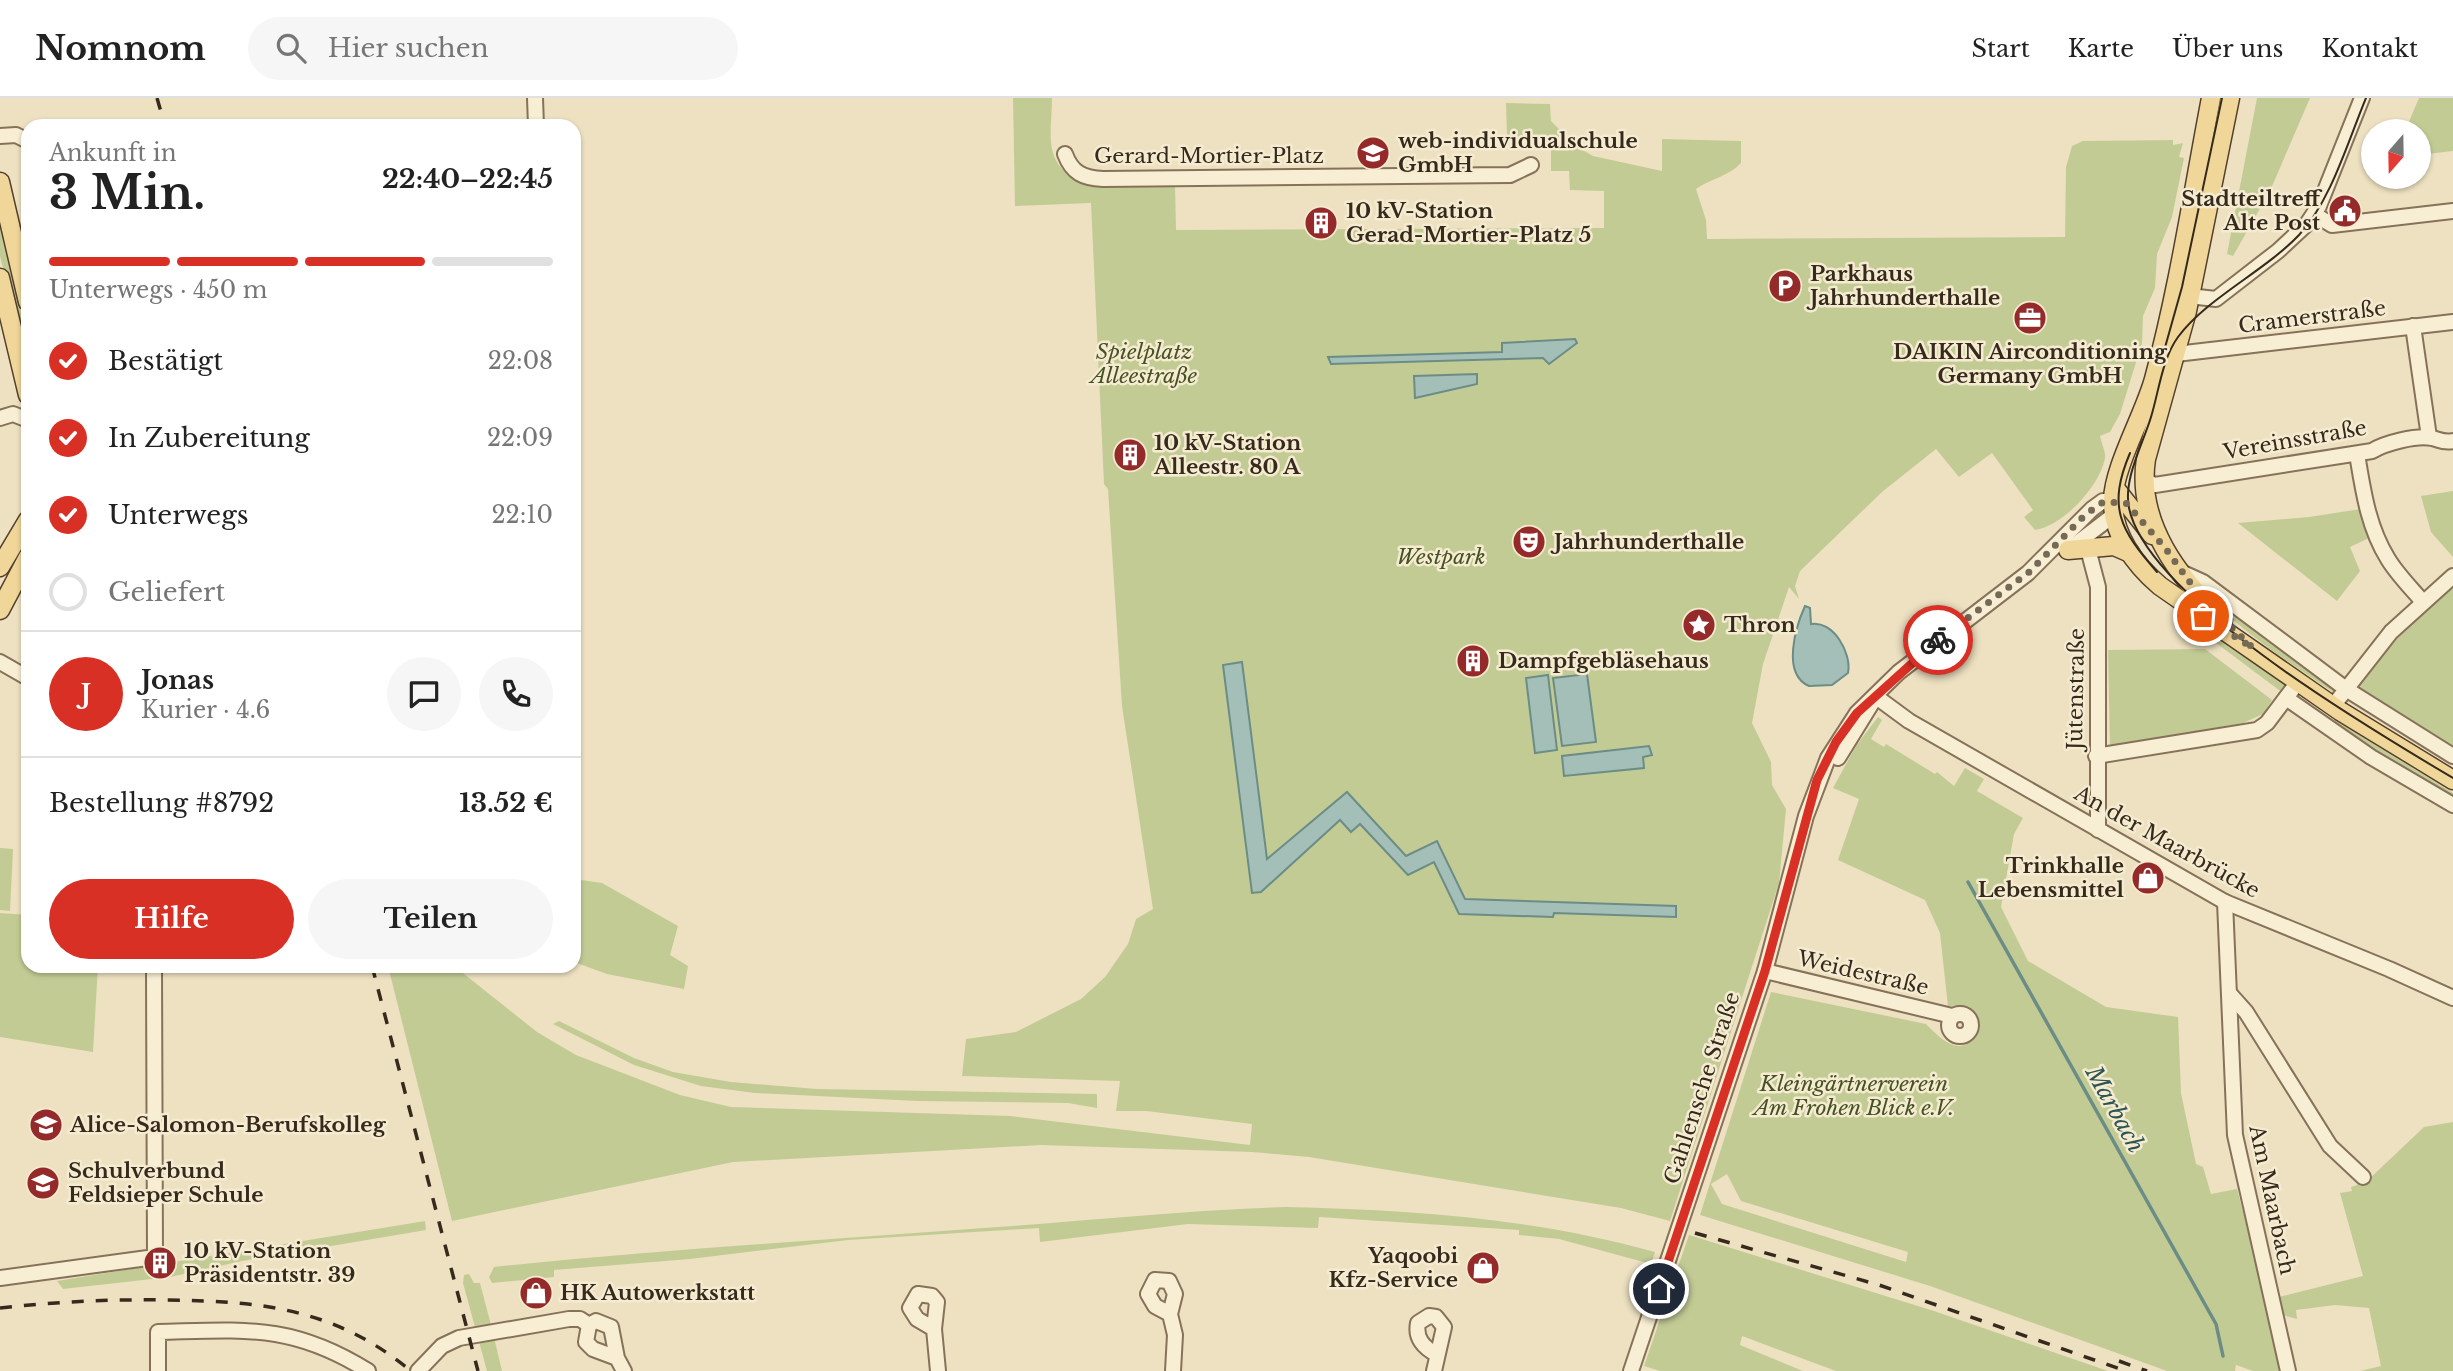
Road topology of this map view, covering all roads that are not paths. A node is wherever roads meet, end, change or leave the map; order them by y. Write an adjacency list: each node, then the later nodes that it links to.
1 (535, 98): 5 (street)
2 (2211, 98): 15 (main road)
3 (2230, 98): 15 (main road)
4 (2362, 98): 12 (street)
5 (536, 119)
6 (0, 136): 7 (street)
7 (21, 138)
8 (1065, 154): 9 (street, Gerard-Mortier-Platz)
9 (1531, 165)
10 (1, 191): 13 (main road)
11 (2453, 211): 12 (street)
12 (2314, 214): 15 (street)
13 (21, 273)
14 (0, 278): 19 (main road)
15 (2181, 295): 18 (main road); 26 (main road)
16 (2453, 322): 17 (street, Cramerstraße)
17 (2413, 326): 18 (street, Cramerstraße); 22 (street)
18 (2176, 354): 25 (main road)
19 (21, 366)
20 (21, 417): 21 (street)
21 (0, 418)
22 (2430, 438): 23 (street, Vereinsstraße); 24 (street, Vereinsstraße)
23 (2453, 441)
24 (2357, 454): 25 (street, Vereinsstraße); 37 (street)
25 (2144, 480): 26 (main road); 29 (main road)
26 (2117, 502): 29 (main road); 30 (street, Gahlensche Straße); 31 (main road); 35 (street, Gahlensche Straße)
27 (21, 532): 32 (main road)
28 (2088, 549): 30 (main road, Gahlensche Straße); 31 (main road, Gahlensche Straße); 47 (street, Jütenstraße)
29 (2166, 549): 34 (main road)
30 (2068, 550): 35 (street, Gahlensche Straße)
31 (2130, 553): 39 (main road)
32 (0, 568)
33 (21, 570): 38 (main road)
34 (2181, 572): 39 (main road); 43 (street)
35 (2028, 573): 44 (street, Gahlensche Straße)
36 (2453, 576): 37 (street)
37 (2423, 601): 43 (street)
38 (0, 610)
39 (2253, 648): 42 (main road)
40 (0, 662): 41 (street)
41 (21, 674)
42 (2298, 682): 45 (street); 46 (main road)
43 (2346, 689): 46 (street); 48 (street)
44 (1875, 696): 51 (street, An der Maarbrücke); 53 (street, Gahlensche Straße)
45 (2286, 698): 47 (street); 50 (street)
46 (2333, 706): 49 (main road)
47 (2096, 756): 51 (street, Jütenstraße)
48 (2453, 756)
49 (2453, 780)
50 (2453, 805)
51 (2098, 830): 52 (street, An der Maarbrücke)
52 (2225, 902): 55 (street, Am Maarbach); 56 (street, An der Maarbrücke)
53 (1765, 971): 57 (street, Weidestraße); 71 (street, Gahlensche Straße)
54 (154, 973): 59 (street)
55 (2230, 993): 58 (street); 72 (street, Am Maarbach)
56 (2453, 998)
57 (1952, 1016)
58 (2363, 1177)
59 (0, 1278)
60 (1170, 1314): 69 (street)
61 (589, 1325): 64 (street); 64 (street); 67 (street)
62 (934, 1329): 68 (street)
63 (1436, 1354): 70 (street)
64 (621, 1364)
65 (158, 1371): 66 (street)
66 (368, 1371)
67 (418, 1371)
68 (939, 1371)
69 (1173, 1371)
70 (1434, 1371)
71 (1630, 1371)
72 (2288, 1371)

